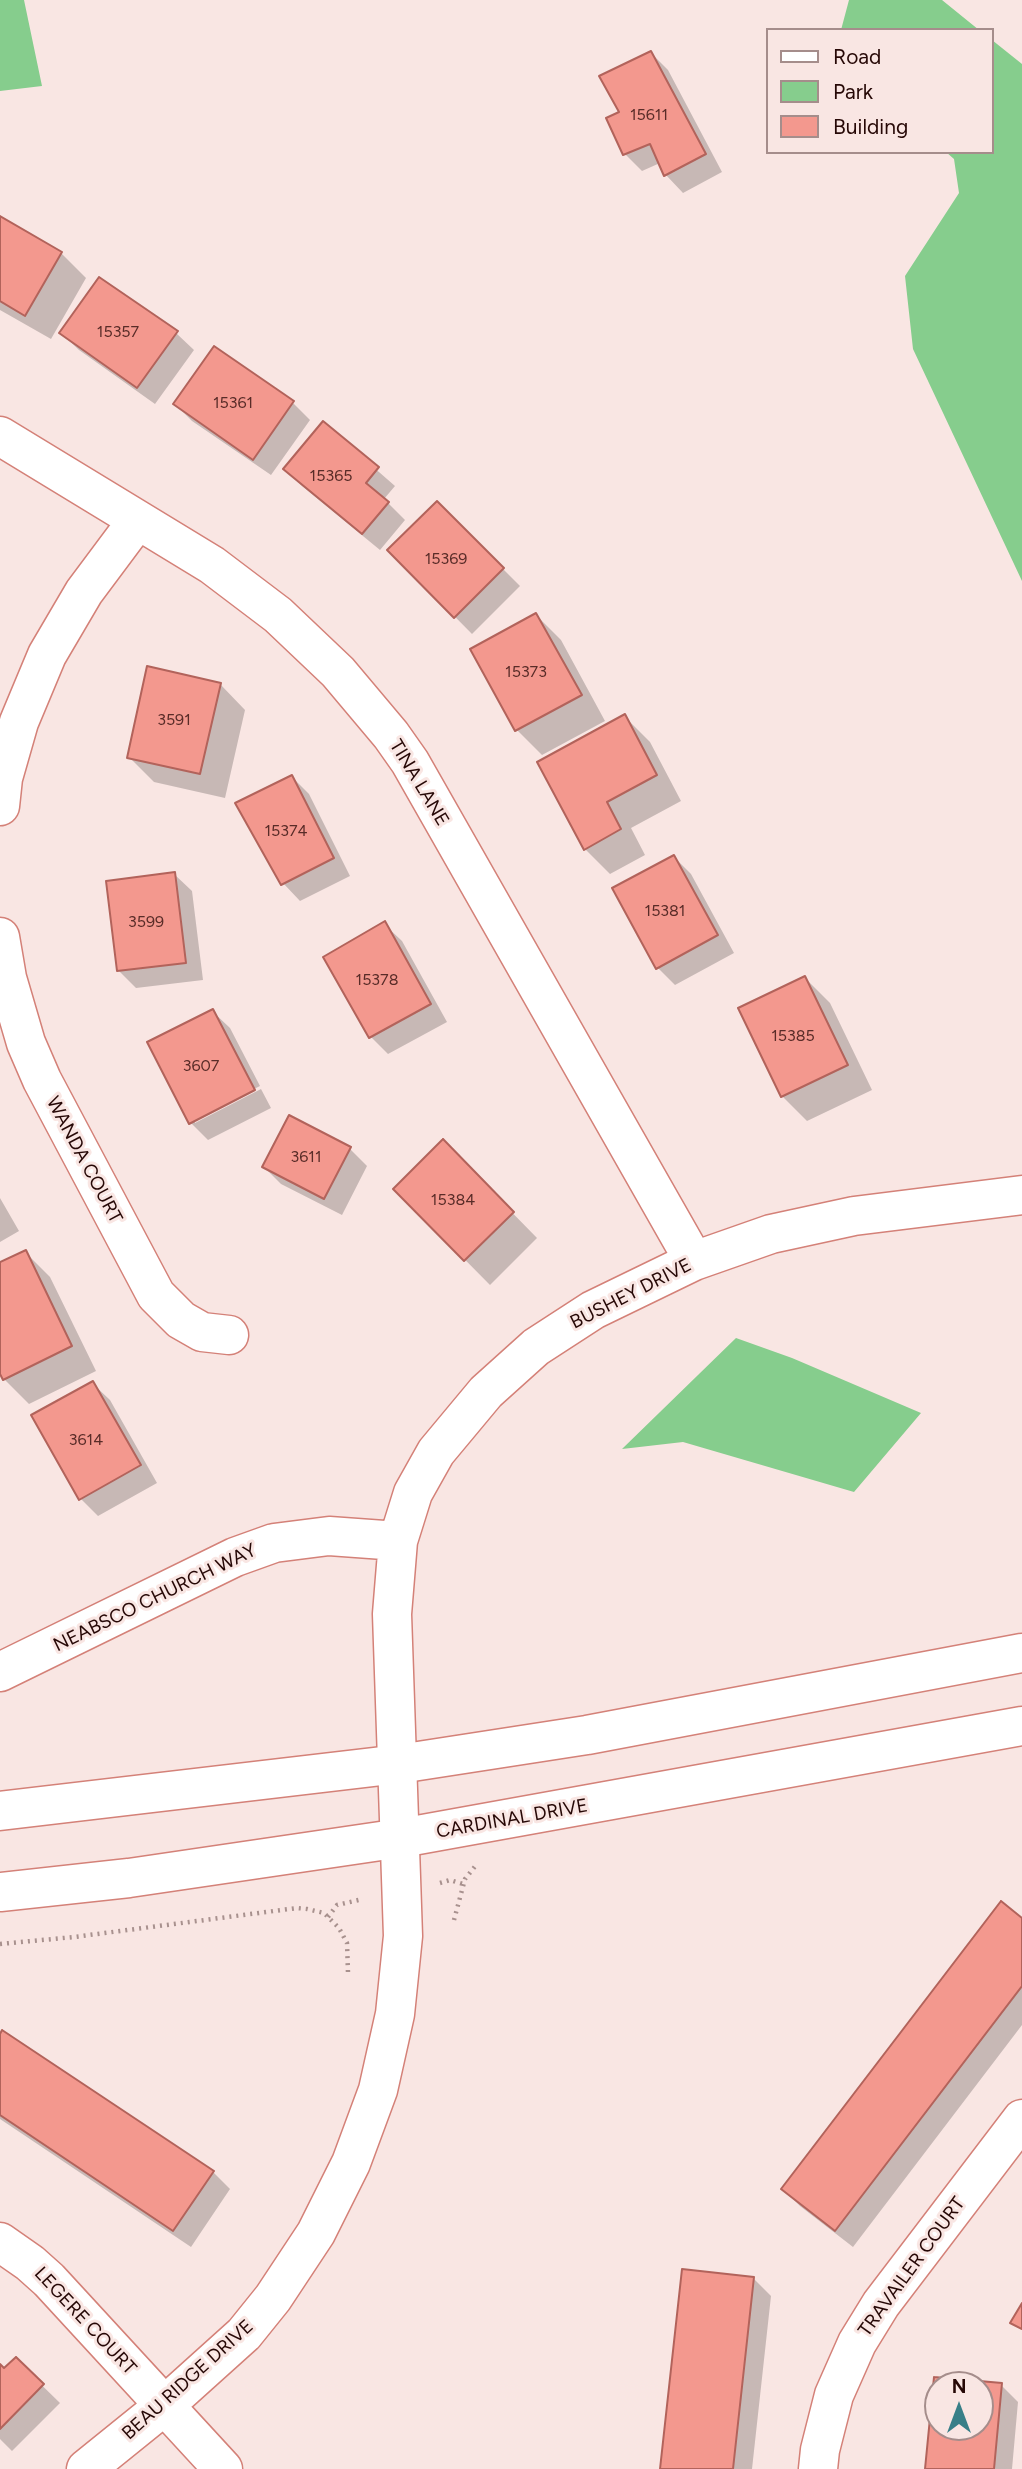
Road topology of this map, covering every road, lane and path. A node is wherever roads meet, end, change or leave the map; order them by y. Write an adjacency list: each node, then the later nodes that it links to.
1 (0, 436): 2 (street, TINA LANE)
2 (137, 521): 3 (street); 6 (street, TINA LANE)
3 (0, 806)
4 (0, 937): 7 (street, WANDA COURT)
5 (1022, 1195): 6 (street, BUSHEY DRIVE)
6 (694, 1261): 8 (street, BUSHEY DRIVE)
7 (229, 1335)
8 (398, 1541): 10 (street, NEABSCO CHURCH WAY); 12 (street, BUSHEY DRIVE)
9 (1022, 1653): 12 (street)
10 (0, 1672)
11 (1022, 1726): 14 (street, CARDINAL DRIVE)
12 (399, 1764): 13 (street); 14 (street, BEAU RIDGE DRIVE)
13 (0, 1811)
14 (401, 1838): 16 (street, CARDINAL DRIVE); 24 (street, BEAU RIDGE DRIVE)
15 (450, 1880): 19 (path)
16 (0, 1892)
17 (337, 1905): 18 (path)
18 (328, 1917): 20 (path); 21 (path)
19 (454, 1920)
20 (0, 1944)
21 (348, 1973)
22 (1022, 2119): 27 (street, TRAVAILER COURT)
23 (0, 2242): 24 (street, LEGERE COURT)
24 (164, 2406): 25 (street, BEAU RIDGE DRIVE); 26 (street, LEGERE COURT)
25 (86, 2469)
26 (223, 2469)
27 (818, 2469)

